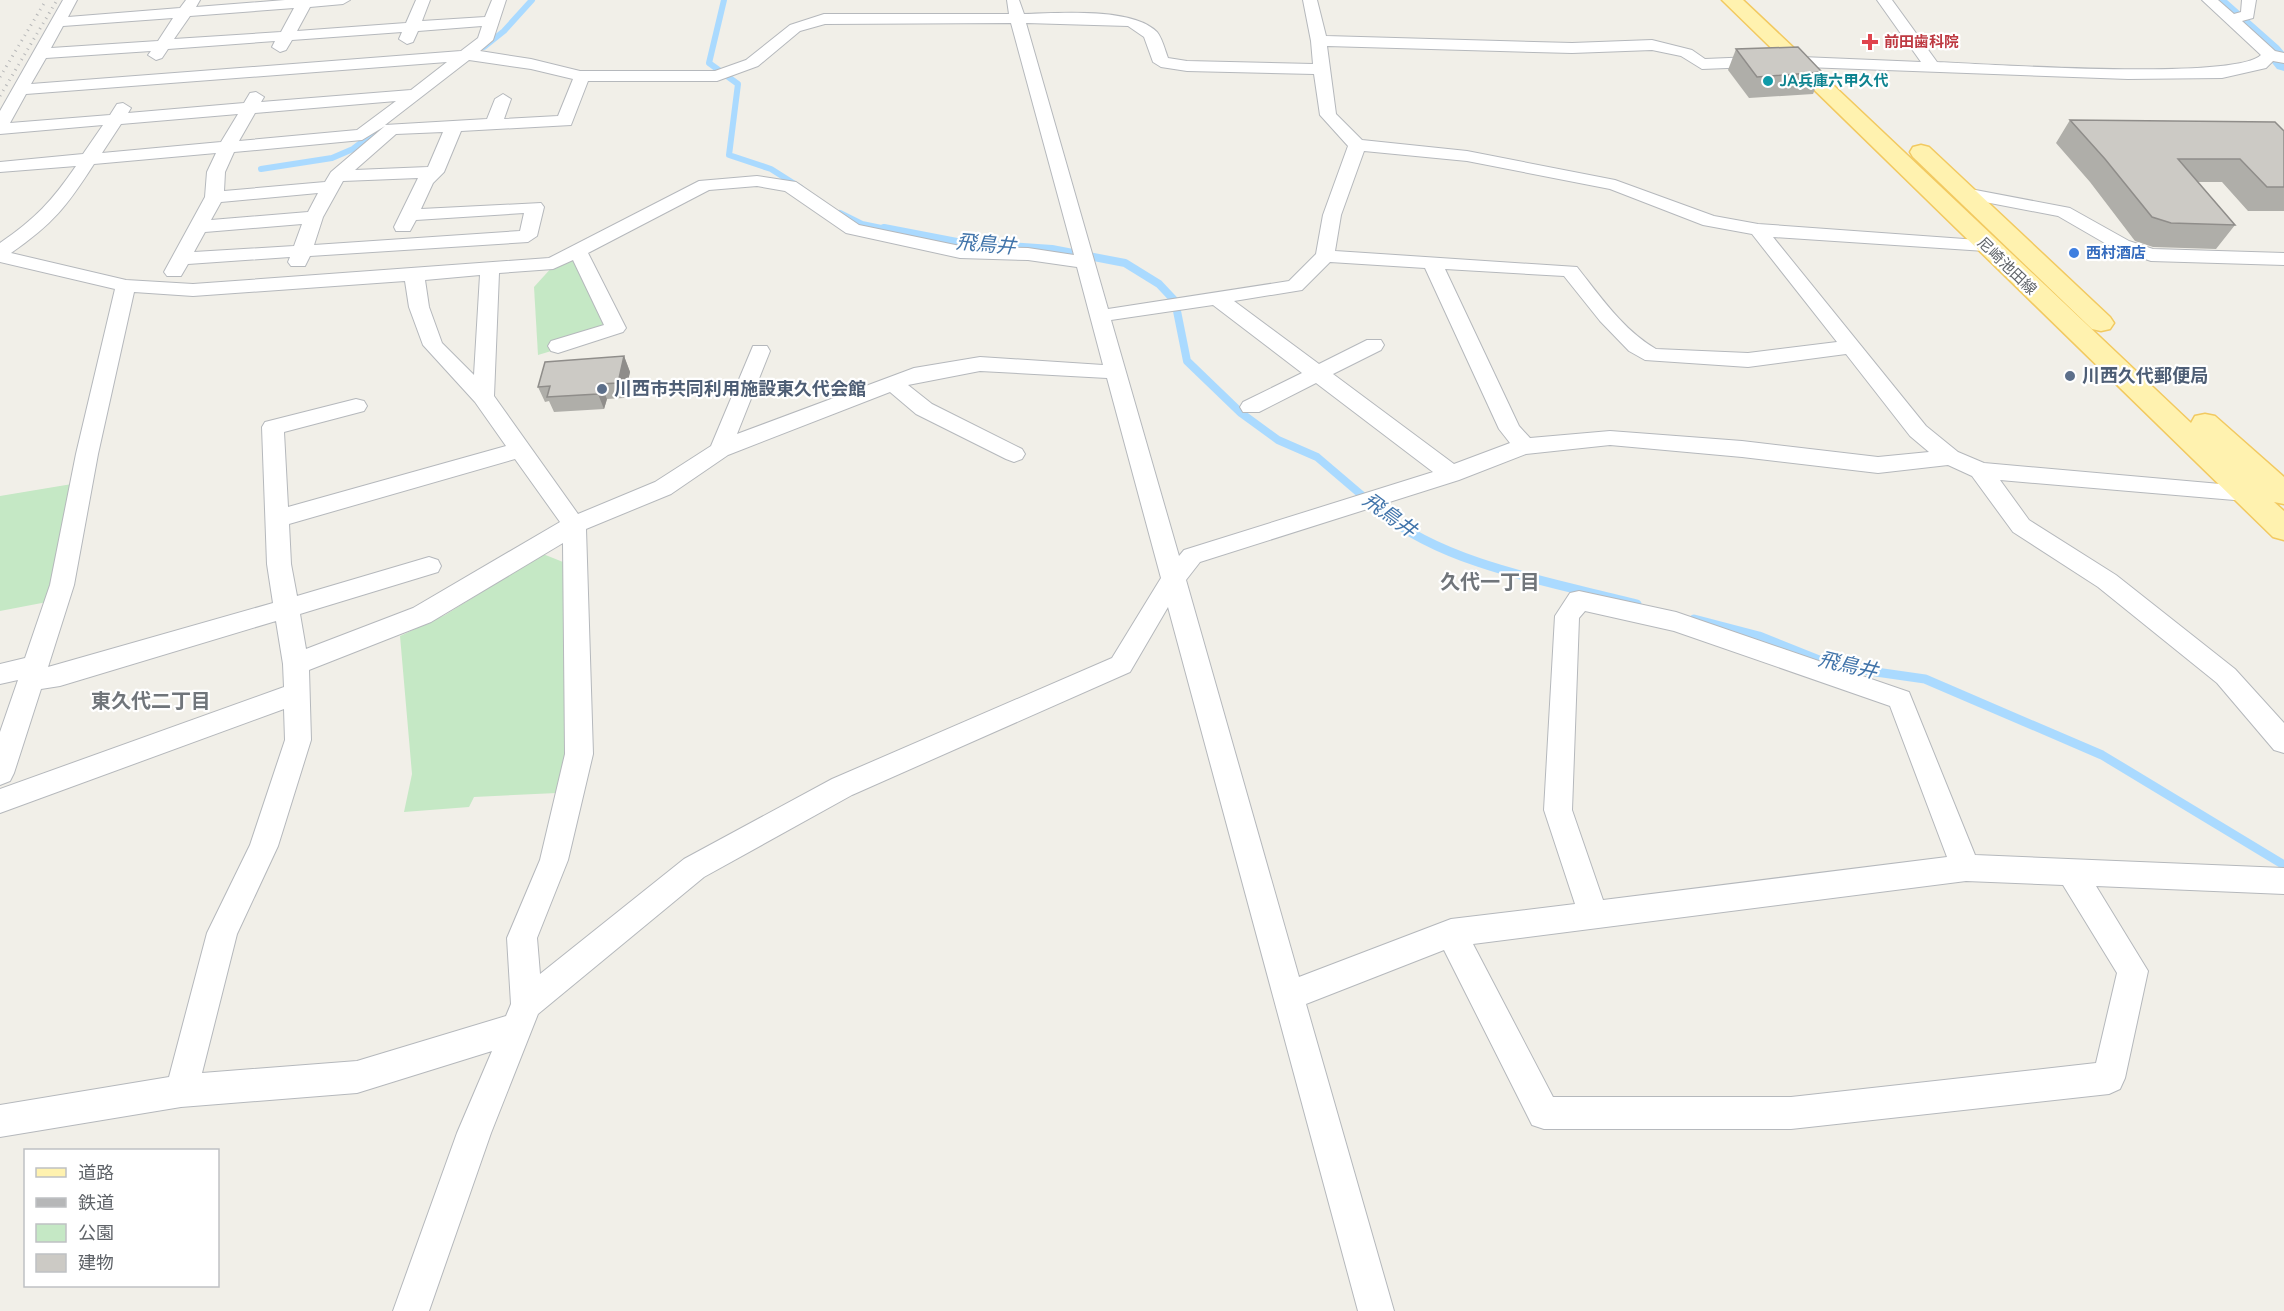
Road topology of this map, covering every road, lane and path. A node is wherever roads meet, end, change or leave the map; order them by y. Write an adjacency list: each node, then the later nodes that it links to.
1 (70, 0): 16 (street)
2 (344, 0): 11 (street)
3 (423, 0): 17 (street)
4 (499, 0): 15 (street)
5 (1310, 0): 19 (street)
6 (1732, 0): 26 (main road, 尼崎池田線)
7 (1757, 0): 27 (main road, 尼崎池田線)
8 (1884, 0): 28 (street)
9 (2209, 0): 14 (street)
10 (2249, 0): 14 (street)
11 (305, 1): 12 (street); 18 (street)
12 (189, 6): 16 (street); 20 (street)
13 (1015, 9): 29 (street); 31 (street); 64 (street)
14 (2232, 19): 24 (street)
15 (491, 21): 17 (street); 22 (street)
16 (59, 22): 21 (street)
17 (412, 26): 18 (street); 25 (street)
18 (286, 36): 20 (street); 30 (street)
19 (1319, 41): 26 (street); 29 (street)
20 (162, 45): 21 (street); 32 (street)
21 (40, 54): 33 (street)
22 (463, 55): 23 (street); 25 (street); 34 (street)
23 (484, 57): 31 (street); 42 (street)
24 (2277, 57): 28 (street)
25 (398, 60): 30 (street); 35 (street)
26 (1799, 62): 27 (street); 56 (main road, 尼崎池田線)
27 (1827, 64): 28 (street); 49 (main road, 尼崎池田線)
28 (1933, 68)
29 (1321, 69): 43 (street)
30 (271, 70): 32 (street); 37 (street)
31 (582, 76): 39 (street)
32 (140, 81): 33 (street); 38 (street)
33 (20, 90): 41 (street)
34 (416, 94): 35 (street); 44 (street)
35 (382, 97): 37 (street)
36 (503, 99): 39 (street)
37 (250, 108): 38 (street); 44 (street)
38 (116, 119): 41 (street); 45 (street)
39 (494, 124): 40 (street)
40 (454, 126): 42 (street); 47 (street)
41 (0, 127)
42 (391, 129): 48 (street)
43 (1357, 145): 54 (street); 60 (street)
44 (227, 147): 45 (street); 50 (street)
45 (90, 159): 46 (street); 59 (street)
46 (0, 166)
47 (435, 172): 48 (street); 51 (street)
48 (334, 182): 50 (street); 52 (street)
49 (1965, 193): 62 (street); 91 (main road, 尼崎池田線)
50 (214, 197): 53 (street)
51 (409, 214): 55 (street); 55 (street)
52 (314, 217): 53 (street); 57 (street)
53 (197, 227): 61 (street)
54 (1758, 230): 56 (street); 75 (street)
55 (396, 244): 57 (street); 67 (street)
56 (1985, 245): 90 (main road, 尼崎池田線)
57 (304, 249): 61 (street); 68 (street)
58 (577, 250): 64 (street); 65 (street); 74 (street)
59 (0, 254): 69 (street)
60 (1325, 256): 63 (street); 71 (street)
61 (181, 259): 70 (street)
62 (2284, 259)
63 (1432, 262): 75 (street); 83 (street)
64 (1085, 263): 72 (street)
65 (490, 269): 66 (street); 80 (street)
66 (414, 275): 67 (street); 80 (street)
67 (381, 277): 68 (street)
68 (289, 282): 70 (street)
69 (126, 286): 70 (street); 99 (street)
70 (166, 288)
71 (1216, 298): 72 (street); 78 (street)
72 (1100, 316): 77 (street)
73 (1374, 345): 78 (street)
74 (558, 346)
75 (1852, 347): 87 (street)
76 (760, 351): 85 (street)
77 (1115, 372): 79 (street); 96 (street)
78 (1316, 373): 82 (street); 89 (street)
79 (893, 383): 85 (street); 86 (street)
80 (483, 398): 84 (street)
81 (356, 406): 92 (street)
82 (1251, 407)
83 (1524, 446): 87 (street); 89 (street)
84 (520, 450): 92 (street); 93 (street)
85 (720, 450): 93 (street)
86 (1014, 453)
87 (1950, 457): 88 (street)
88 (1980, 470): 90 (street); 102 (street)
89 (1450, 474): 96 (street)
90 (2246, 493): 94 (main road, 尼崎池田線)
91 (2284, 494)
92 (277, 519): 97 (street)
93 (574, 525): 98 (street); 111 (street)
94 (2284, 529)
95 (429, 566): 97 (street)
96 (1172, 580): 110 (street); 111 (street)
97 (286, 607): 98 (street); 99 (street)
98 (296, 664): 101 (street)
99 (33, 673): 100 (street); 103 (street)
100 (0, 674)
101 (297, 693): 104 (street); 112 (street)
102 (2284, 742)
103 (2, 761)
104 (0, 801)
105 (1966, 868): 106 (street); 108 (street); 108 (street)
106 (2072, 874): 107 (street); 109 (street)
107 (2284, 881)
108 (1593, 915): 109 (street)
109 (1451, 933): 110 (street)
110 (1289, 996): 115 (street)
111 (522, 1016): 112 (street); 114 (street)
112 (181, 1091): 113 (street)
113 (0, 1121)
114 (411, 1311)
115 (1376, 1311)

